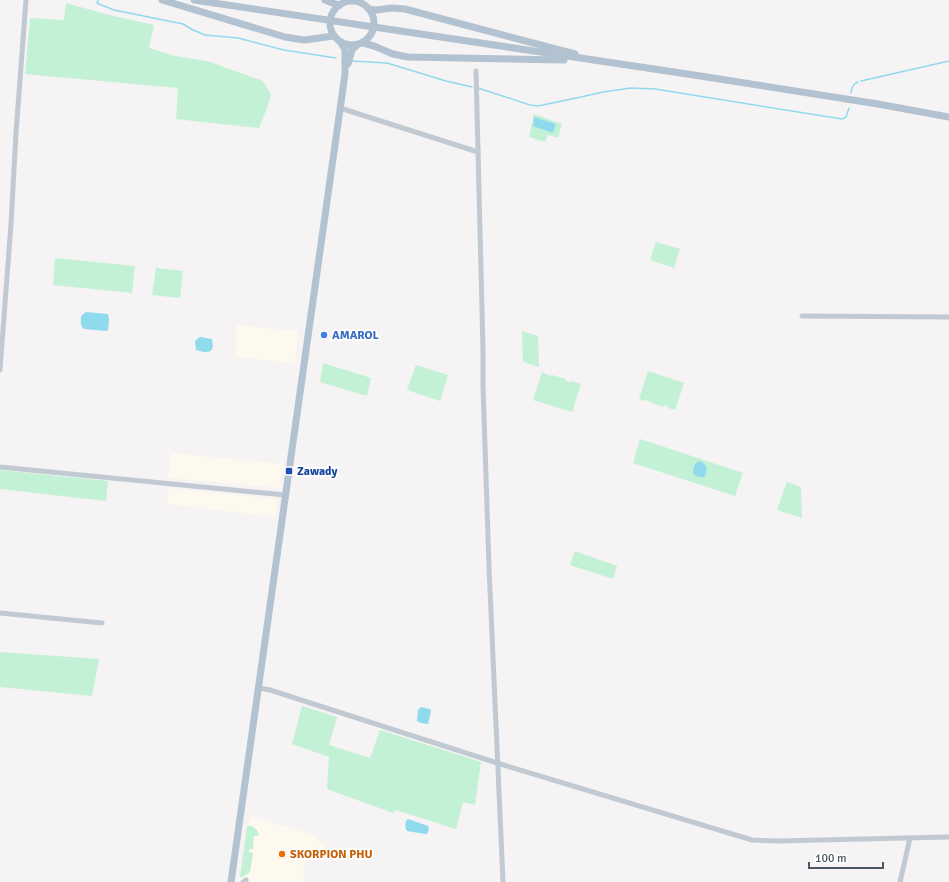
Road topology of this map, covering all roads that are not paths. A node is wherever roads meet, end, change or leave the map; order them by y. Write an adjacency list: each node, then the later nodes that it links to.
1 (26, 0): 20 (street)
2 (162, 0): 9 (main road)
3 (194, 0): 12 (main road)
4 (325, 0): 7 (main road)
5 (351, 1): 6 (main road); 7 (main road)
6 (360, 1): 8 (main road)
7 (340, 5): 9 (main road)
8 (369, 9): 11 (main road); 12 (main road)
9 (334, 36): 10 (main road)
10 (341, 43): 11 (main road); 14 (main road)
11 (360, 44): 12 (main road); 14 (main road)
12 (594, 61): 16 (main road)
13 (476, 71): 17 (street)
14 (345, 74): 15 (main road)
15 (340, 108): 17 (street); 22 (main road)
16 (949, 117)
17 (478, 152): 26 (street)
18 (802, 316): 19 (street)
19 (949, 317)
20 (0, 370)
21 (0, 467): 22 (street)
22 (285, 495): 25 (main road)
23 (0, 613): 24 (street)
24 (102, 623)
25 (259, 688): 26 (street); 29 (main road)
26 (497, 763): 28 (street); 30 (street)
27 (949, 837): 28 (street)
28 (910, 838): 31 (street)
29 (231, 882)
30 (503, 882)
31 (900, 882)

